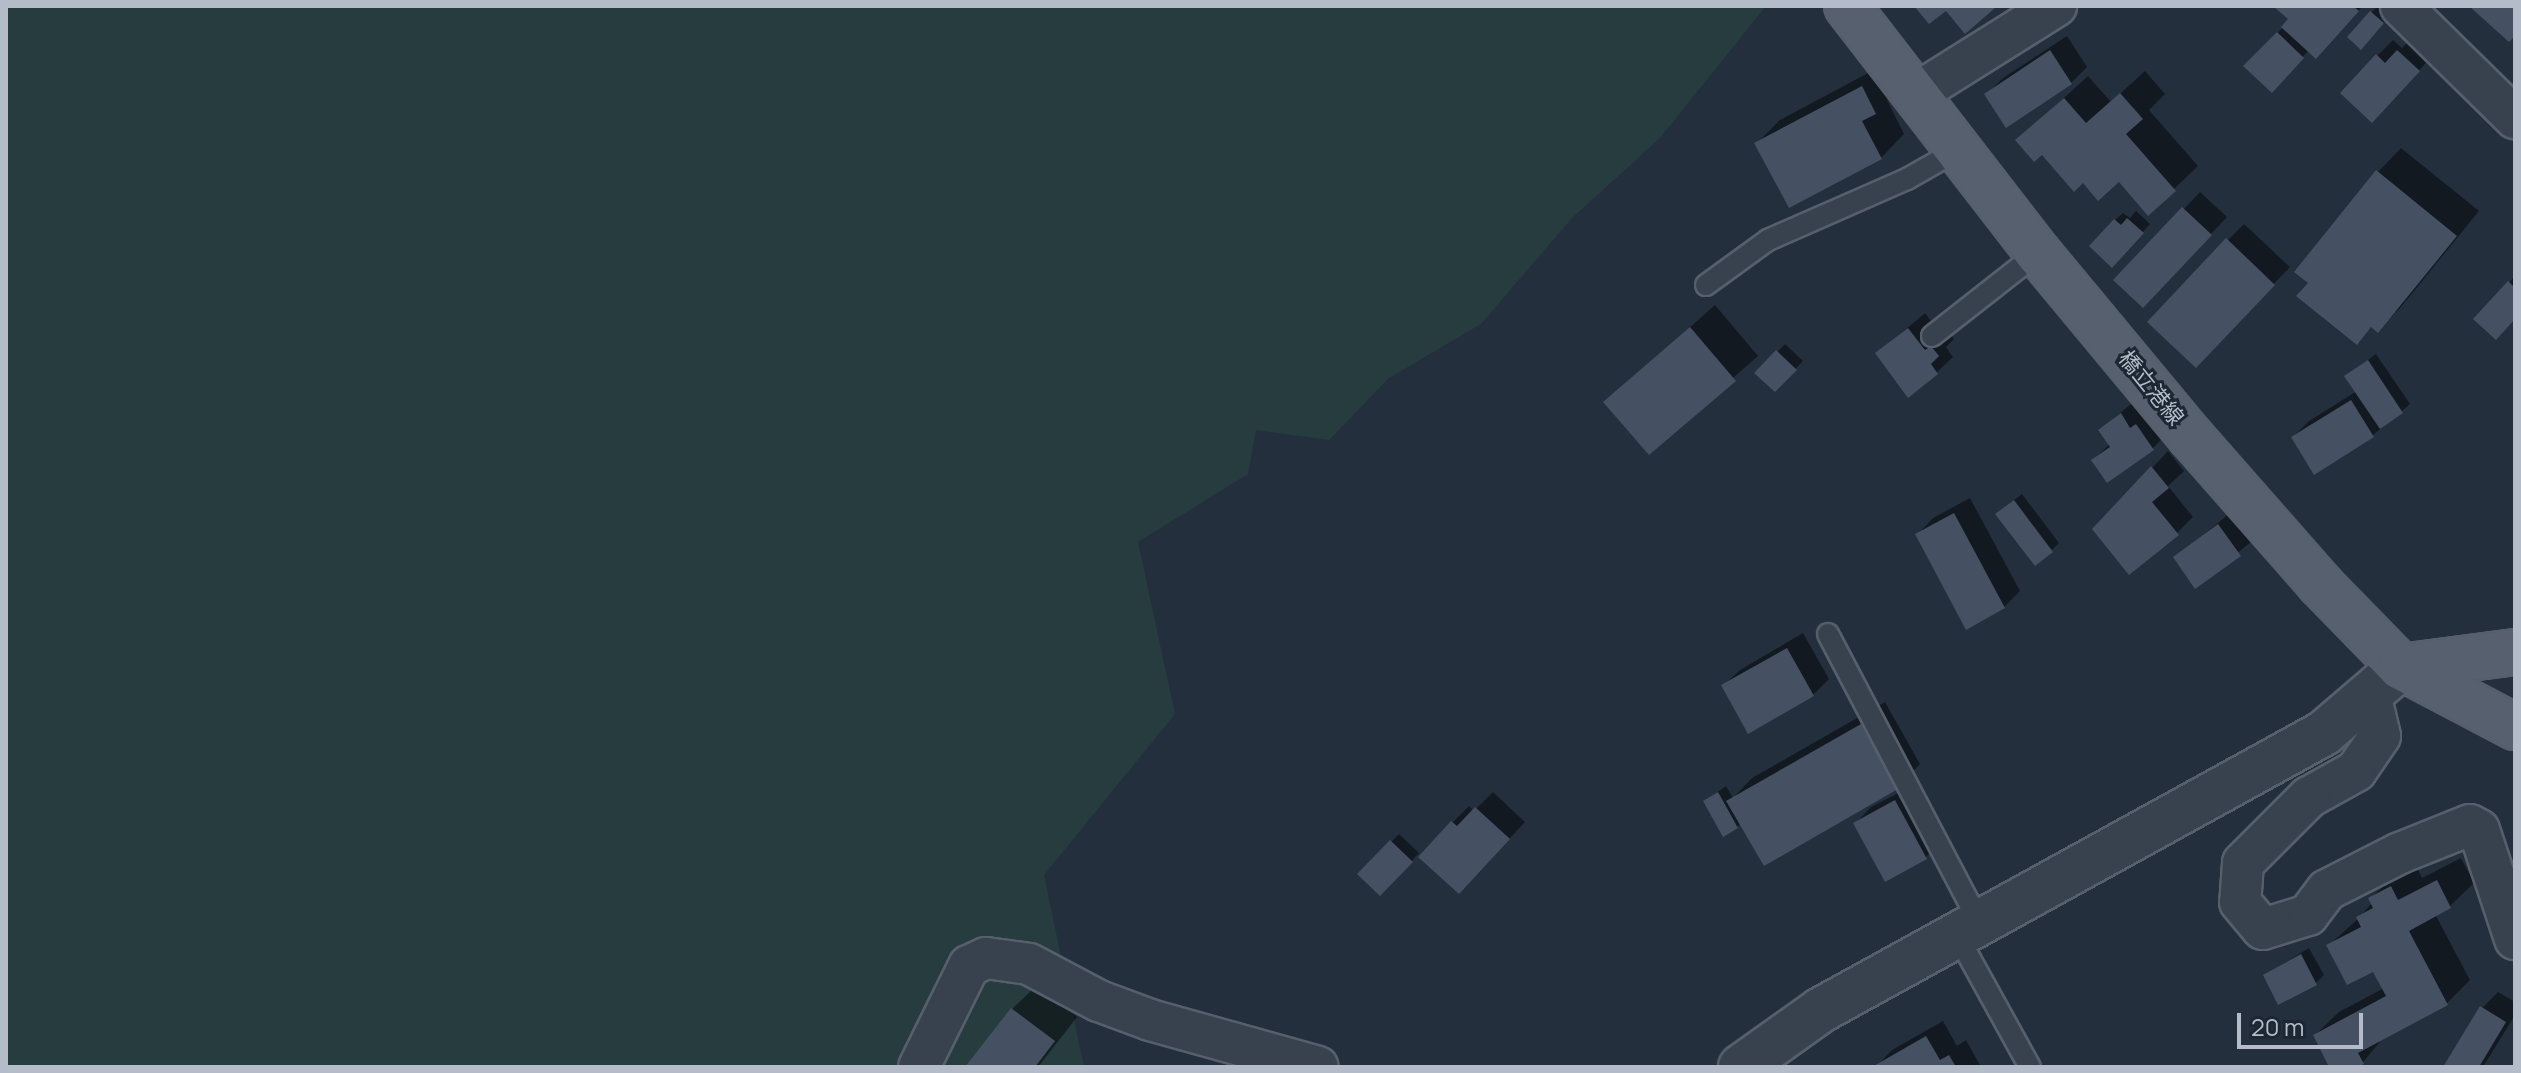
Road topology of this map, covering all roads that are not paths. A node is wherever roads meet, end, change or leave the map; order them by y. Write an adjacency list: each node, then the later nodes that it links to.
1 (1847, 6): 4 (main road, 橋立港線)
2 (2056, 6): 4 (street)
3 (2401, 6): 5 (street)
4 (1914, 95): 6 (main road, 橋立港線)
5 (2515, 118)
6 (1958, 150): 7 (main road, 橋立港線); 8 (lane)
7 (2038, 253): 9 (lane); 12 (main road, 橋立港線)
8 (1706, 285)
9 (1932, 336)
10 (1828, 634): 14 (lane)
11 (2515, 652): 12 (main road)
12 (2386, 680): 13 (main road, 橋立港線); 14 (street); 15 (street)
13 (2515, 727)
14 (1968, 929): 18 (street); 19 (lane)
15 (2515, 939)
16 (919, 1067): 17 (street)
17 (1318, 1067)
18 (1741, 1067)
19 (2030, 1067)

